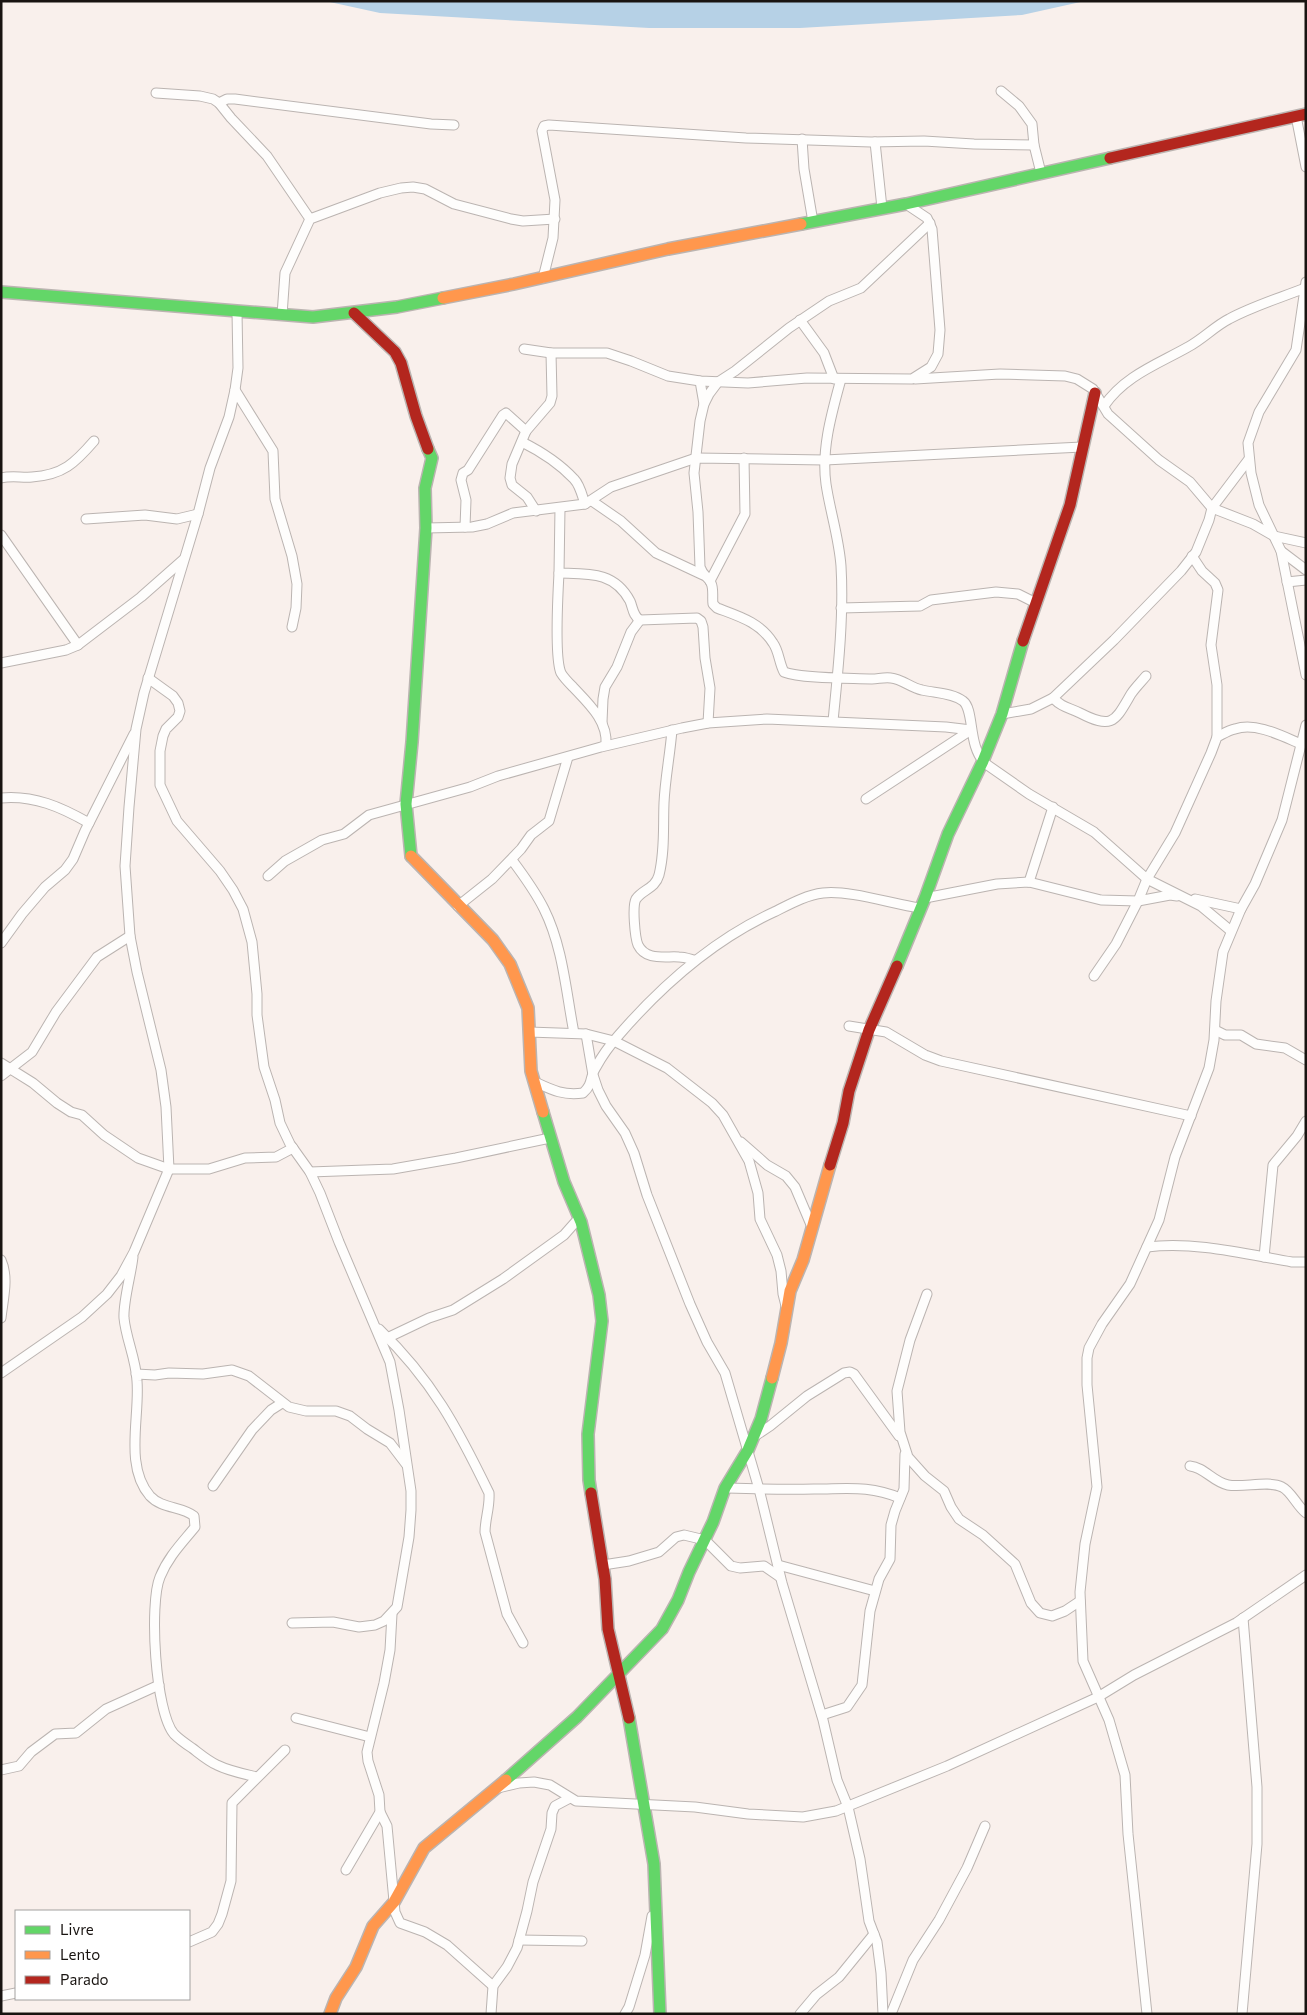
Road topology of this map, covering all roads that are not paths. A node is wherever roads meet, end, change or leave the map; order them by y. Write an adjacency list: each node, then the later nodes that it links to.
1 (1001, 91): 8 (street)
2 (156, 93): 3 (street)
3 (219, 103): 5 (street); 14 (street)
4 (1301, 115): 9 (street); 10 (street)
5 (454, 125)
6 (802, 139): 7 (street); 13 (street); 15 (street)
7 (875, 142): 8 (street); 12 (street)
8 (1034, 145): 10 (street)
9 (1306, 166)
10 (1041, 173): 11 (street)
11 (906, 204): 12 (street); 16 (street)
12 (882, 208): 15 (street)
13 (555, 219): 14 (street); 17 (street)
14 (310, 220): 22 (street)
15 (813, 222): 17 (street)
16 (930, 223): 23 (street); 27 (street)
17 (543, 278): 21 (street)
18 (1305, 285): 33 (street); 40 (street)
19 (1, 292): 20 (street)
20 (237, 312): 22 (street); 30 (street)
21 (354, 313): 22 (street); 50 (street)
22 (282, 315)
23 (800, 320): 26 (street); 29 (street)
24 (524, 348): 25 (street)
25 (552, 353): 28 (street); 34 (street)
26 (838, 379): 27 (street); 29 (street); 41 (street)
27 (912, 379): 31 (street)
28 (700, 381): 29 (street); 32 (street)
29 (718, 382): 32 (street)
30 (235, 390): 47 (street); 65 (street)
31 (1095, 393): 33 (street); 37 (street)
32 (704, 404): 38 (street)
33 (1104, 406): 45 (street)
34 (526, 431): 36 (street); 49 (street)
35 (94, 441): 42 (street)
36 (522, 442): 43 (street); 46 (street)
37 (1082, 447): 41 (street); 62 (street)
38 (696, 458): 39 (street); 43 (street); 59 (street)
39 (744, 458): 41 (street); 59 (street)
40 (1249, 459): 45 (street); 52 (street)
41 (825, 460): 63 (street)
42 (1, 478)
43 (588, 502): 44 (street); 59 (street)
44 (560, 508): 46 (street); 58 (street)
45 (1212, 508): 52 (street); 55 (street)
46 (536, 511): 49 (street)
47 (198, 514): 48 (street); 56 (street)
48 (86, 519)
49 (465, 527): 50 (street)
50 (426, 528): 90 (street)
51 (1, 534): 66 (street)
52 (1274, 536): 53 (street); 54 (street)
53 (1306, 543)
54 (1281, 551): 57 (street); 61 (street)
55 (1192, 556): 72 (street); 74 (street)
56 (185, 558): 66 (street); 71 (street)
57 (1306, 570)
58 (558, 573): 64 (street); 76 (street)
59 (706, 578): 70 (street)
60 (1306, 580): 61 (street)
61 (1287, 582): 68 (street)
62 (1036, 602): 63 (street); 73 (street)
63 (841, 608): 70 (street)
64 (640, 620): 76 (street); 77 (street)
65 (292, 627)
66 (78, 645): 67 (street)
67 (1, 662)
68 (1306, 675)
69 (1146, 676): 72 (street)
70 (838, 677): 75 (street); 82 (street)
71 (148, 678): 80 (street); 124 (street)
72 (1053, 698): 73 (street)
73 (1002, 714): 87 (street)
74 (1216, 720): 79 (street); 83 (street)
75 (833, 721): 77 (street); 82 (street)
76 (602, 722): 85 (street)
77 (708, 723): 81 (street)
78 (1306, 726): 84 (street)
79 (1236, 728): 83 (street); 84 (street)
80 (136, 729): 92 (street); 103 (street)
81 (672, 730): 85 (street); 105 (street)
82 (971, 730): 87 (street); 89 (street)
83 (1217, 737): 95 (street)
84 (1301, 744): 101 (street)
85 (606, 746): 86 (street)
86 (568, 757): 90 (street); 93 (street)
87 (983, 761): 91 (street); 99 (street)
88 (1, 798): 92 (street)
89 (866, 799)
90 (406, 804): 94 (street); 100 (street)
91 (1053, 807): 95 (street); 96 (street)
92 (89, 823): 104 (street)
93 (512, 860): 100 (street); 111 (street)
94 (268, 876)
95 (1147, 879): 97 (street); 98 (street)
96 (1028, 882): 98 (street); 99 (street)
97 (1185, 897): 98 (street); 101 (street); 102 (street)
98 (1138, 901): 106 (street)
99 (923, 903): 105 (street); 108 (street)
100 (458, 906): 110 (street)
101 (1241, 909): 102 (street)
102 (1231, 931): 109 (street)
103 (130, 936): 116 (street); 125 (street)
104 (1, 943)
105 (694, 960): 113 (street)
106 (1094, 976)
107 (849, 1026): 108 (street)
108 (869, 1030): 120 (street); 128 (street)
109 (1215, 1030): 114 (street); 120 (street)
110 (529, 1032): 111 (street); 119 (street)
111 (574, 1033): 112 (street)
112 (586, 1034): 113 (street); 117 (street)
113 (614, 1041): 117 (street); 122 (street)
114 (1306, 1060)
115 (1, 1063): 116 (street)
116 (10, 1070): 118 (street); 125 (street)
117 (593, 1075): 119 (street); 144 (street)
118 (1, 1076)
119 (535, 1082): 123 (street)
120 (1191, 1116): 129 (street)
121 (1306, 1122): 131 (street)
122 (735, 1137): 128 (street); 135 (street)
123 (550, 1138): 126 (street); 127 (street)
124 (292, 1148): 125 (street); 126 (street)
125 (169, 1169): 130 (street)
126 (310, 1172): 137 (street)
127 (579, 1218): 138 (street); 154 (street)
128 (812, 1227): 135 (street)
129 (1148, 1247): 131 (street); 159 (street)
130 (134, 1252): 139 (street); 140 (street)
131 (1264, 1257): 133 (street)
132 (1, 1260): 136 (street)
133 (1306, 1262)
134 (927, 1294): 143 (street)
135 (786, 1306): 142 (street)
136 (1, 1318)
137 (375, 1326): 138 (street); 146 (street)
138 (388, 1338): 163 (street)
139 (1, 1373)
140 (136, 1374): 141 (street); 165 (street)
141 (282, 1403): 146 (street); 148 (street)
142 (755, 1436): 143 (street); 144 (street)
143 (902, 1441): 145 (street)
144 (748, 1450): 149 (street); 150 (street)
145 (905, 1451): 151 (street); 159 (street)
146 (407, 1466): 160 (street)
147 (1190, 1466): 152 (street)
148 (213, 1486)
149 (725, 1488): 150 (street); 153 (street)
150 (759, 1489): 151 (street); 155 (street)
151 (900, 1498): 158 (street)
152 (1306, 1513)
153 (705, 1540): 154 (street); 157 (street); 164 (street)
154 (603, 1565): 164 (street)
155 (778, 1565): 157 (street); 158 (street)
156 (1306, 1575): 161 (street)
157 (780, 1577): 167 (street)
158 (875, 1592): 167 (street)
159 (1080, 1601): 166 (street)
160 (392, 1614): 162 (street); 169 (street)
161 (1243, 1618): 166 (street); 197 (street)
162 (292, 1623)
163 (523, 1643)
164 (618, 1672): 173 (street); 175 (street)
165 (159, 1685): 171 (street); 172 (street)
166 (1098, 1697): 176 (street); 196 (street)
167 (822, 1716): 176 (street)
168 (296, 1718): 169 (street)
169 (370, 1737): 177 (street)
170 (285, 1750): 172 (street)
171 (1, 1770)
172 (257, 1777): 185 (street)
173 (496, 1788): 174 (street); 181 (street)
174 (570, 1798): 175 (street); 183 (street)
175 (642, 1804): 176 (street); 180 (street)
176 (848, 1806): 182 (street)
177 (380, 1812): 179 (street); 181 (street)
178 (985, 1826): 195 (street)
179 (346, 1870)
180 (655, 1901): 191 (street); 192 (street)
181 (394, 1902): 186 (street); 189 (street)
182 (874, 1934): 193 (street); 194 (street)
183 (519, 1940): 184 (street); 186 (street)
184 (582, 1941)
185 (190, 1942)
186 (494, 1986): 190 (street)
187 (15, 1992): 188 (street)
188 (1, 1996)
189 (330, 2014)
190 (491, 2014)
191 (625, 2014)
192 (660, 2014)
193 (800, 2014)
194 (883, 2014)
195 (890, 2014)
196 (1147, 2014)
197 (1242, 2014)

